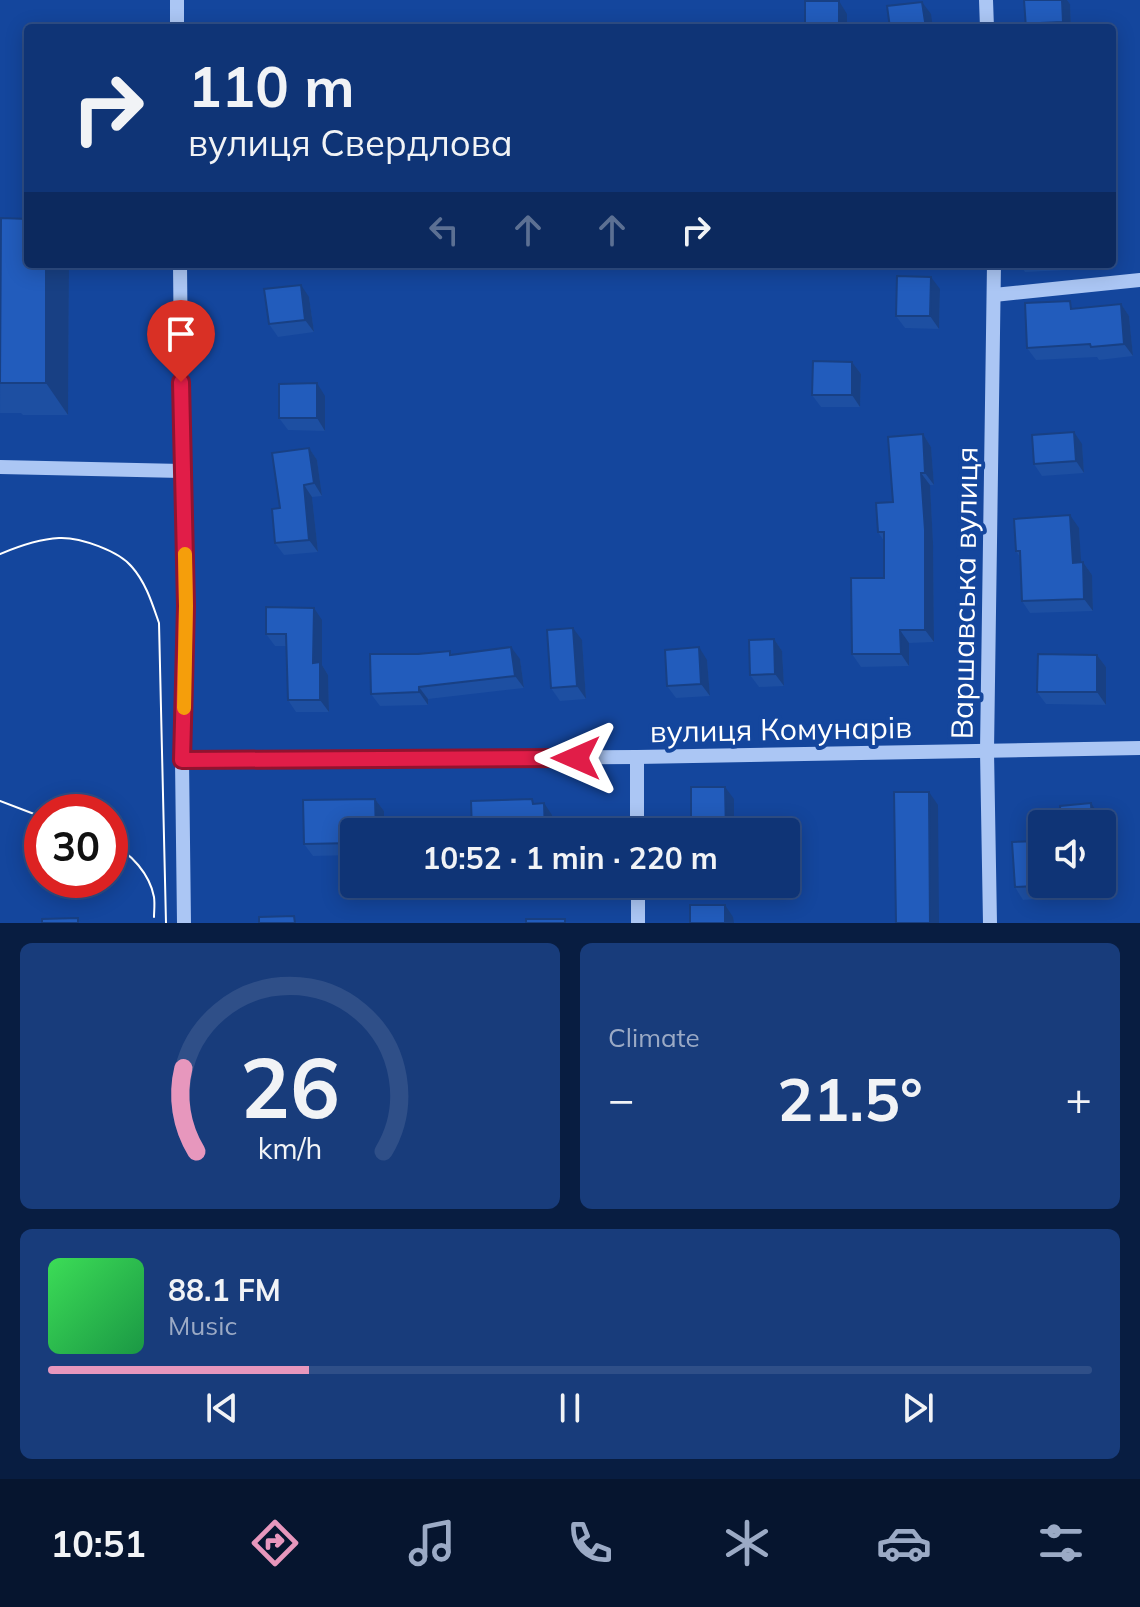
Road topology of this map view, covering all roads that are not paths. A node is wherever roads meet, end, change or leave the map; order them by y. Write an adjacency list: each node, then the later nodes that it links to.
1 (177, 0): 3 (street)
2 (986, 0): 4 (street)
3 (177, 24)
4 (987, 24)
5 (180, 268): 10 (street)
6 (994, 268): 8 (street, Варшавська вулиця)
7 (1140, 280): 8 (street)
8 (994, 295): 12 (street, Варшавська вулиця)
9 (0, 467): 10 (street)
10 (182, 471): 14 (street)
11 (1140, 748): 12 (street, вулиця Комунарів)
12 (987, 751): 13 (street, вулиця Комунарів); 19 (street, Варшавська вулиця)
13 (637, 757): 14 (street, вулиця Комунарів); 15 (street)
14 (182, 760): 17 (street)
15 (637, 818)
16 (638, 898): 18 (street)
17 (184, 923)
18 (638, 923)
19 (990, 923)

